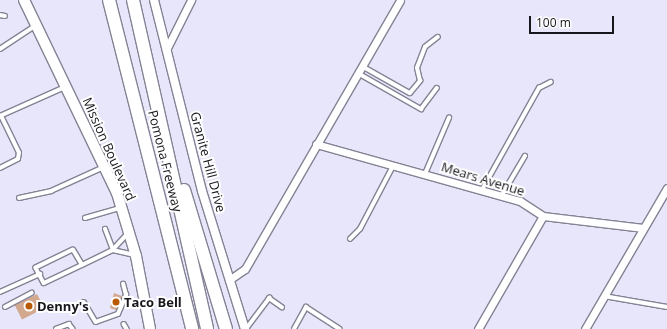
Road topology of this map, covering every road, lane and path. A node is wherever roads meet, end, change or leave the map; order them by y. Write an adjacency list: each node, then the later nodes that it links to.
1 (24, 0): 9 (main road, Mission Boulevard)
2 (109, 0): 57 (highway, Pomona Freeway)
3 (133, 0): 19 (highway, Pomona Freeway)
4 (154, 0): 11 (street, Granite Hill Drive)
5 (400, 0): 13 (street)
6 (189, 1): 11 (street)
7 (0, 15): 8 (lane)
8 (5, 16)
9 (36, 26): 12 (lane); 15 (main road, Mission Boulevard)
10 (438, 36): 13 (lane)
11 (166, 48): 41 (street, Granite Hill Drive)
12 (0, 49)
13 (360, 69): 16 (lane); 20 (street)
14 (551, 82): 27 (lane)
15 (66, 86): 17 (lane); 22 (main road, Mission Boulevard)
16 (437, 88)
17 (1, 116): 23 (lane)
18 (449, 118): 25 (lane)
19 (162, 123): 58 (highway, Pomona Freeway); 59 (highway)
20 (316, 144): 24 (street, Mears Avenue); 41 (street)
21 (525, 156): 28 (lane)
22 (105, 166): 29 (lane); 30 (main road, Mission Boulevard)
23 (0, 168)
24 (392, 168): 25 (street, Mears Avenue); 36 (lane)
25 (424, 175): 27 (street, Mears Avenue)
26 (667, 188): 33 (street)
27 (482, 190): 28 (street, Mears Avenue)
28 (502, 195): 31 (street, Mears Avenue)
29 (19, 198)
30 (122, 208): 32 (lane); 35 (main road, Mission Boulevard)
31 (543, 216): 33 (street, Mears Avenue); 63 (street)
32 (85, 218)
33 (644, 228): 45 (street)
34 (105, 229): 37 (lane)
35 (130, 232): 37 (lane); 38 (main road, Mission Boulevard)
36 (350, 239)
37 (113, 250): 38 (lane); 39 (lane)
38 (136, 256): 50 (main road, Mission Boulevard)
39 (82, 265): 40 (lane); 40 (lane)
40 (40, 274): 43 (lane)
41 (229, 280): 60 (street, Granite Hill Drive)
42 (123, 284): 46 (lane)
43 (0, 292)
44 (31, 293): 47 (lane)
45 (604, 296): 49 (lane); 64 (street)
46 (84, 302)
47 (5, 307)
48 (282, 307): 60 (lane)
49 (667, 307)
50 (145, 317): 55 (main road, Mission Boulevard); 56 (main road, Mission Boulevard)
51 (124, 324): 54 (lane)
52 (56, 329): 53 (lane)
53 (73, 329)
54 (127, 329)
55 (142, 329)
56 (150, 329)
57 (192, 329)
58 (207, 329)
59 (226, 329)
60 (245, 329)
61 (294, 329): 62 (lane)
62 (340, 329)
63 (478, 329)
64 (585, 329)

